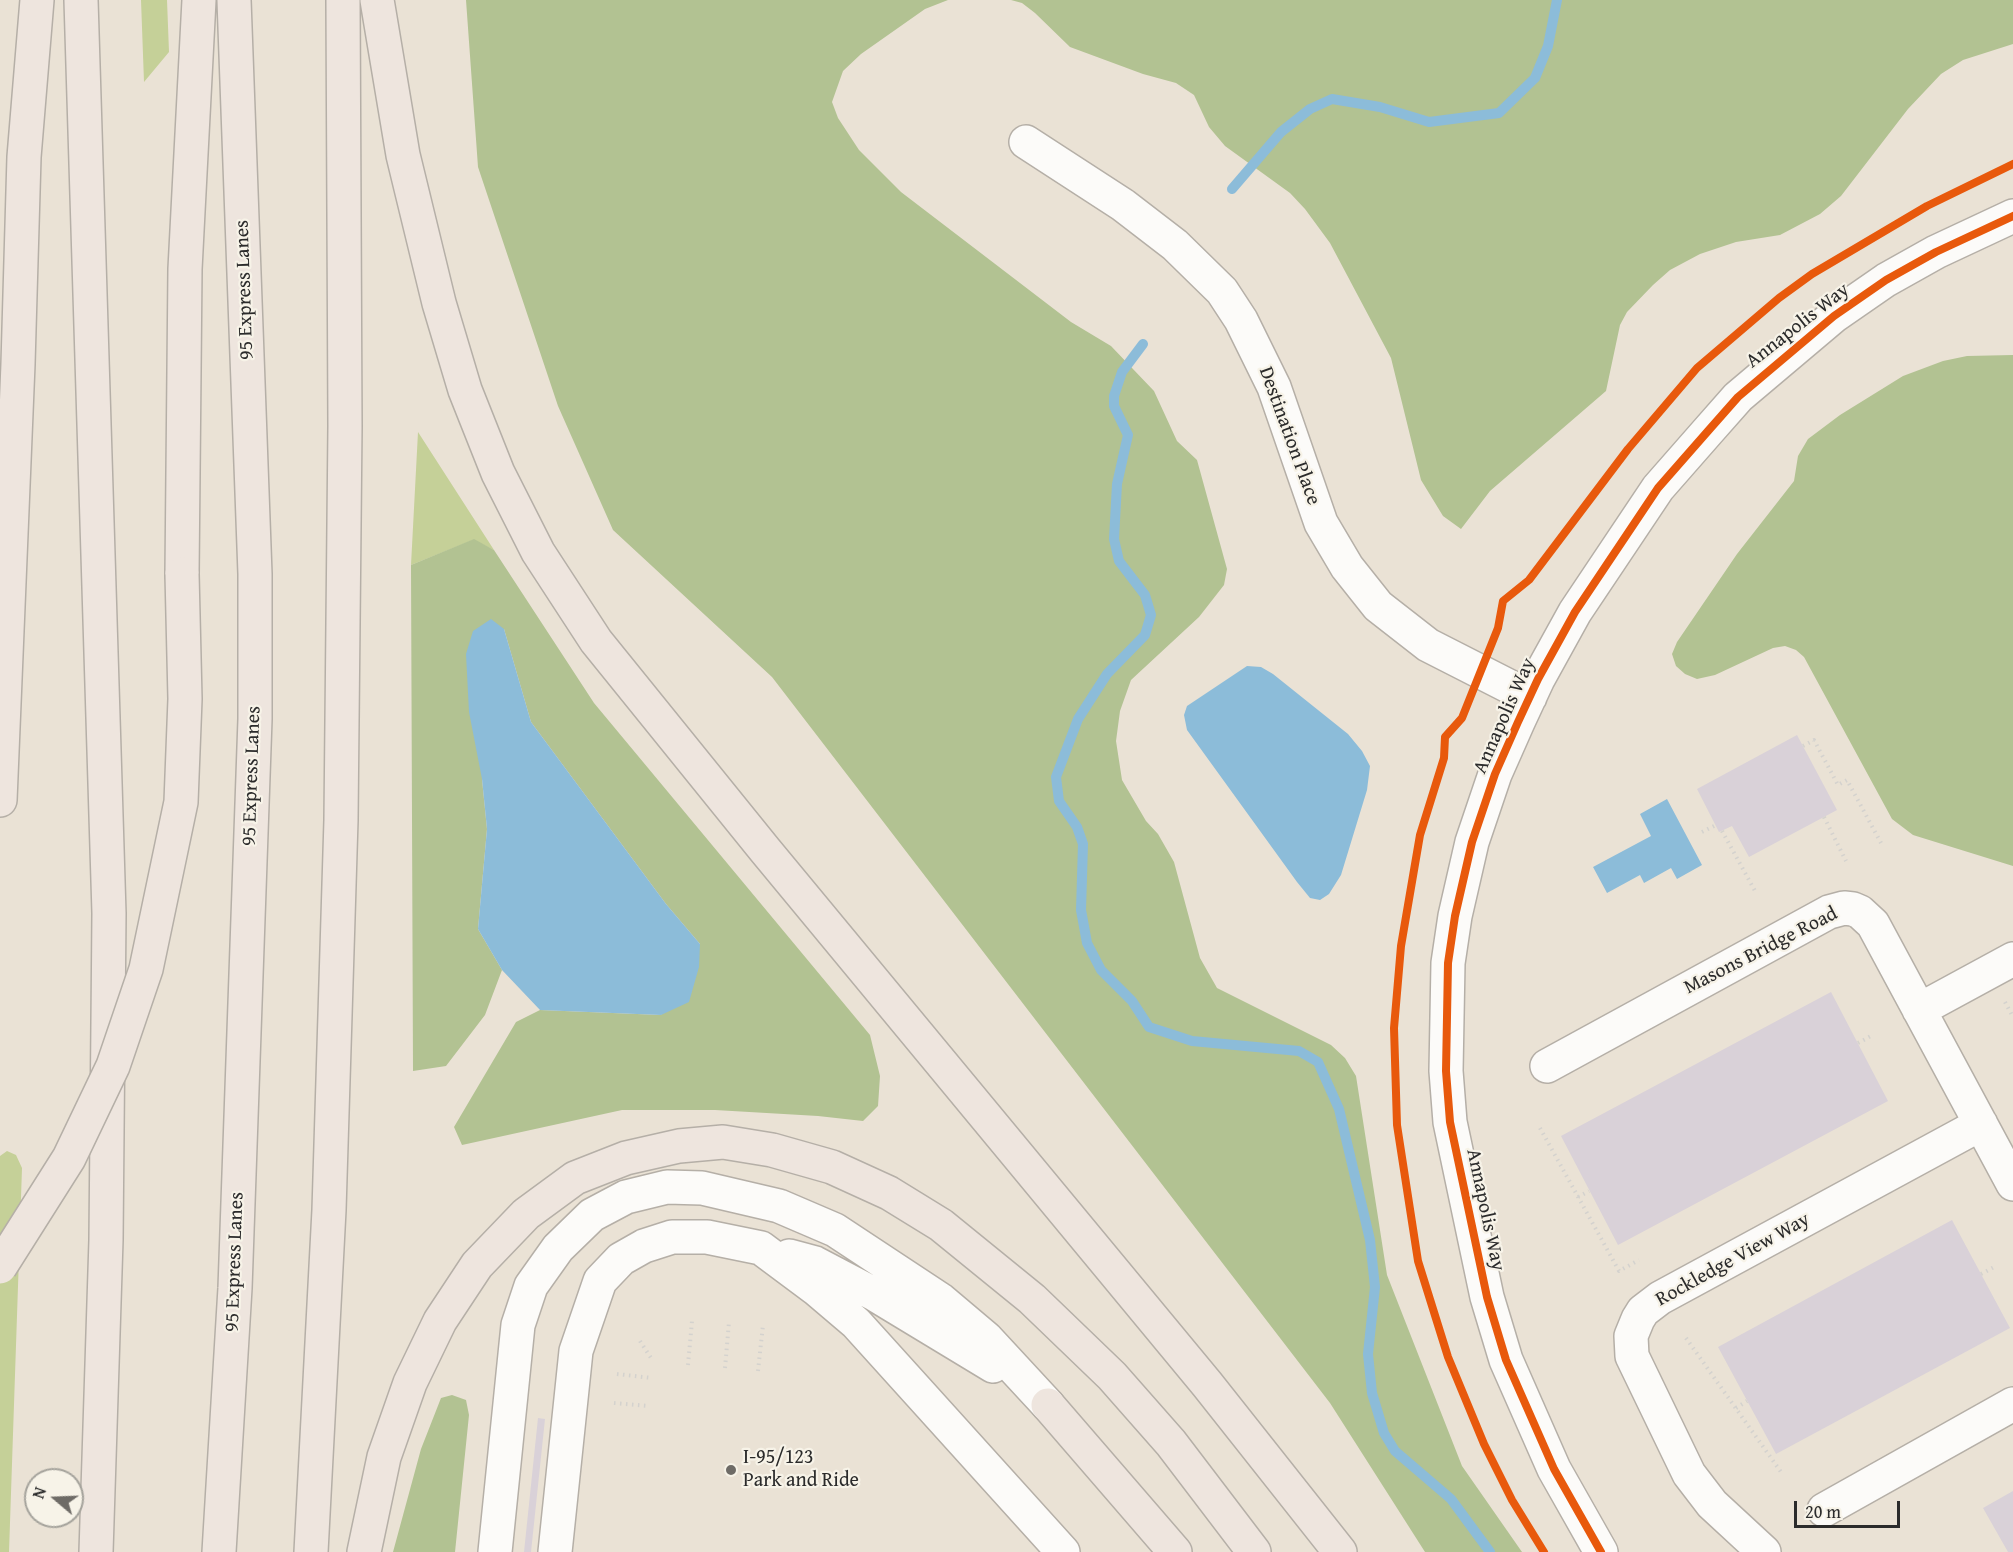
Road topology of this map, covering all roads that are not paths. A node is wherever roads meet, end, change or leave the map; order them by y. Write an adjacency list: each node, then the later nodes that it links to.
1 (37, 0): 10 (highway)
2 (81, 0): 21 (highway)
3 (199, 0): 17 (highway, bridge)
4 (234, 0): 22 (highway, 95 Express Lanes)
5 (343, 0): 23 (highway)
6 (377, 0): 30 (highway)
7 (1026, 142): 9 (street, Destination Place)
8 (2013, 216): 9 (street, Annapolis Way)
9 (1530, 697): 31 (street, Annapolis Way)
10 (0, 800)
11 (2013, 959): 12 (street)
12 (1919, 1010): 13 (street, Masons Bridge Road); 14 (street, Masons Bridge Road)
13 (1547, 1066)
14 (1981, 1124): 15 (street, Masons Bridge Road); 32 (street, Rockledge View Way)
15 (2013, 1185)
16 (761, 1248): 19 (street); 26 (street); 27 (street)
17 (0, 1267)
18 (2013, 1404): 20 (street)
19 (1048, 1405): 25 (street); 28 (highway)
20 (1824, 1510)
21 (96, 1552)
22 (219, 1552)
23 (311, 1552)
24 (364, 1552): 29 (highway)
25 (495, 1552)
26 (555, 1552)
27 (1063, 1552)
28 (1175, 1552)
29 (1254, 1552)
30 (1340, 1552)
31 (1601, 1552)
32 (1764, 1552)

